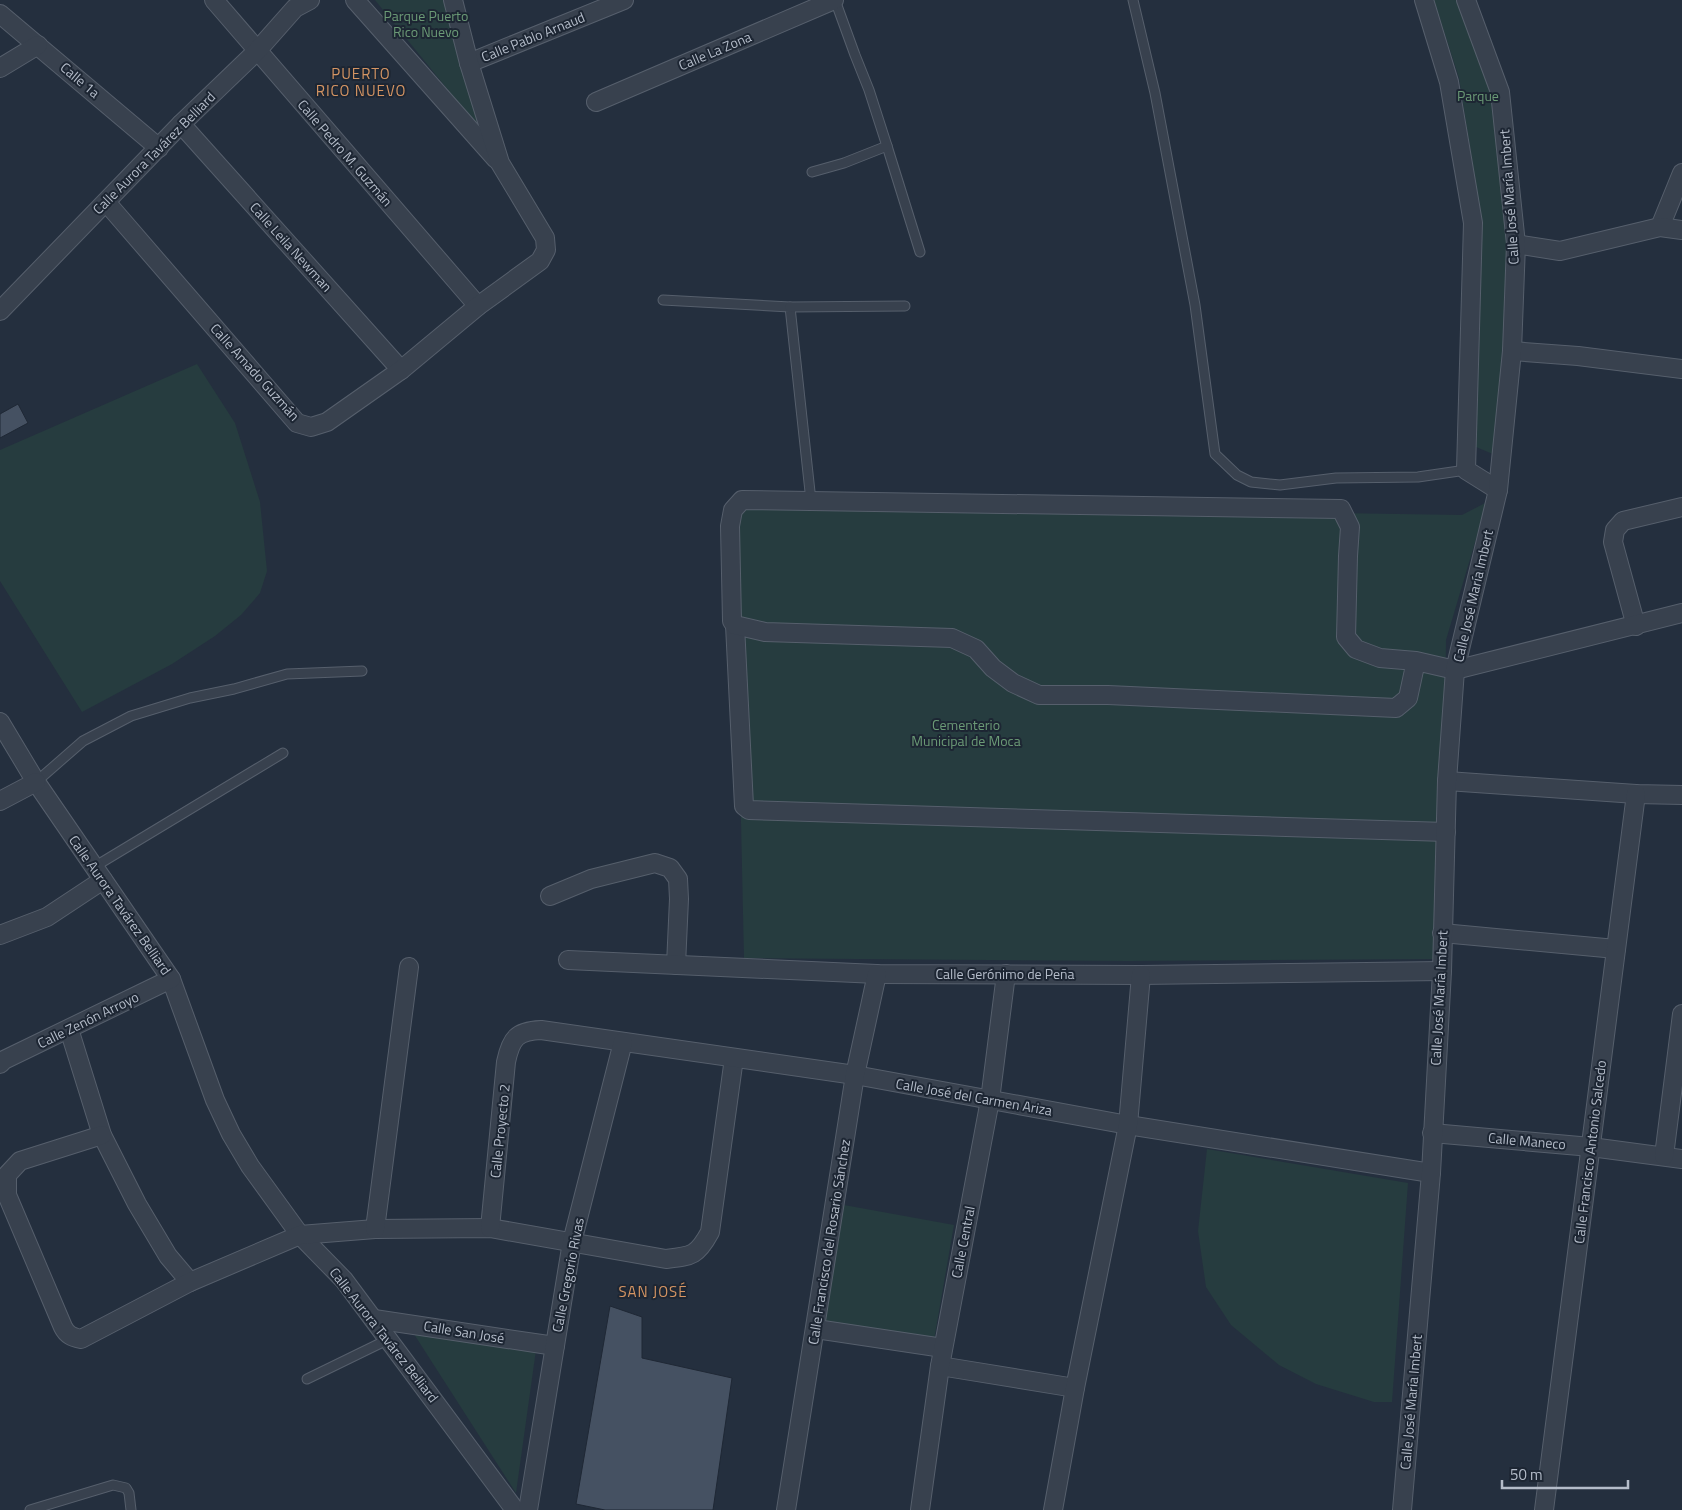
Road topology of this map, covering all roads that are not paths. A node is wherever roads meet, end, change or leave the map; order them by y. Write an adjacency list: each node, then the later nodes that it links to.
1 (214, 0): 12 (street, Calle Pedro M. Guzmán)
2 (310, 0): 12 (street, Calle Aurora Tavárez Belliard)
3 (355, 0): 19 (street)
4 (454, 0): 13 (street)
5 (624, 0): 13 (street, Calle Pablo Arnaud)
6 (834, 0): 15 (street, Calle La Zona); 17 (lane)
7 (1133, 0): 35 (lane)
8 (1424, 0): 35 (street)
9 (1466, 0): 25 (street, Calle José María Imbert)
10 (0, 14): 11 (street, Calle 1a)
11 (38, 45): 14 (street); 18 (street, Calle 1a)
12 (257, 52): 16 (street, Calle Aurora Tavárez Belliard); 28 (street, Calle Pedro M. Guzmán)
13 (469, 63): 19 (street)
14 (0, 68)
15 (596, 102)
16 (181, 124): 18 (street, Calle Aurora Tavárez Belliard); 33 (street, Calle Leila Newman)
17 (887, 146): 20 (lane); 26 (lane)
18 (159, 148): 22 (street, Calle Aurora Tavárez Belliard)
19 (500, 163): 28 (street, Calle Amado Guzmán)
20 (812, 172)
21 (1682, 173): 23 (street)
22 (106, 202): 31 (street, Calle Aurora Tavárez Belliard); 33 (street, Calle Amado Guzmán)
23 (1660, 227): 24 (street); 25 (street)
24 (1682, 230)
25 (1516, 244): 32 (street, Calle José María Imbert)
26 (920, 252)
27 (663, 300): 30 (lane)
28 (478, 306): 33 (street, Calle Amado Guzmán)
29 (905, 306): 30 (lane)
30 (790, 308): 37 (lane)
31 (0, 311)
32 (1512, 351): 34 (street); 36 (street, Calle José María Imbert)
33 (401, 370)
34 (1682, 370)
35 (1466, 470): 36 (street)
36 (1498, 490): 43 (street, Calle José María Imbert)
37 (811, 501): 40 (street); 42 (street)
38 (1682, 507): 41 (street)
39 (1682, 614): 41 (street)
40 (735, 625): 42 (street); 52 (street)
41 (1636, 626): 43 (street)
42 (1416, 661): 43 (street)
43 (1455, 670): 47 (street, Calle José María Imbert)
44 (362, 671): 48 (lane)
45 (0, 722): 48 (street, Calle Aurora Tavárez Belliard)
46 (282, 753): 53 (lane)
47 (1447, 781): 49 (street); 52 (street, Calle José María Imbert)
48 (36, 782): 51 (street); 53 (street, Calle Aurora Tavárez Belliard)
49 (1636, 794): 50 (street); 57 (street, Calle Francisco Antonio Salcedo)
50 (1682, 795)
51 (0, 801)
52 (1446, 832): 55 (street, Calle José María Imbert)
53 (99, 874): 56 (street); 65 (street, Calle Aurora Tavárez Belliard)
54 (550, 896): 59 (street)
55 (1442, 933): 57 (street); 61 (street, Calle José María Imbert)
56 (0, 935)
57 (1616, 948): 77 (street, Calle Francisco Antonio Salcedo)
58 (568, 960): 59 (street, Calle Gerónimo de Peña)
59 (676, 965): 62 (street, Calle Gerónimo de Peña)
60 (409, 967): 82 (street)
61 (1442, 971): 64 (street, Calle Gerónimo de Peña); 75 (street, Calle José María Imbert)
62 (877, 974): 63 (street, Calle Gerónimo de Peña); 72 (street, Calle Francisco del Rosario Sánchez)
63 (1006, 974): 64 (street, Calle Gerónimo de Peña); 73 (street, Calle Central)
64 (1141, 975): 74 (street)
65 (171, 979): 67 (street, Calle Zenón Arroyo); 83 (street, Calle Aurora Tavárez Belliard)
66 (1682, 1014): 78 (street)
67 (69, 1029): 71 (street, Calle Zenón Arroyo); 76 (street)
68 (517, 1035): 69 (street, Calle José del Carmen Ariza); 81 (street, Calle Proyecto 2)
69 (623, 1042): 70 (street, Calle José del Carmen Ariza); 84 (street, Calle Gregorio Rivas)
70 (734, 1058): 72 (street, Calle José del Carmen Ariza); 84 (street)
71 (2, 1062)
72 (855, 1075): 73 (street, Calle José del Carmen Ariza); 87 (street, Calle Francisco del Rosario Sánchez)
73 (990, 1100): 74 (street, Calle José del Carmen Ariza); 90 (street, Calle Central)
74 (1128, 1125): 80 (street, Calle José del Carmen Ariza); 93 (street)
75 (1432, 1133): 77 (street, Calle Maneco); 80 (street, Calle José María Imbert)
76 (102, 1134): 85 (street); 85 (street)
77 (1591, 1147): 78 (street, Calle Maneco); 102 (street, Calle Francisco Antonio Salcedo)
78 (1664, 1156): 79 (street, Calle Maneco)
79 (1682, 1159)
80 (1431, 1173): 101 (street, Calle José María Imbert)
81 (490, 1228): 82 (street); 84 (street)
82 (375, 1229): 83 (street)
83 (300, 1236): 85 (street); 86 (street, Calle Aurora Tavárez Belliard)
84 (572, 1242): 89 (street, Calle Gregorio Rivas)
85 (190, 1282)
86 (374, 1319): 88 (street, Calle Aurora Tavárez Belliard); 89 (street, Calle San José)
87 (816, 1329): 90 (street); 98 (street, Calle Francisco del Rosario Sánchez)
88 (389, 1339): 92 (lane); 96 (street, Calle Aurora Tavárez Belliard)
89 (555, 1346): 97 (street, Calle Gregorio Rivas)
90 (943, 1348): 91 (street, Calle Central)
91 (940, 1366): 93 (street); 99 (street, Calle Central)
92 (306, 1379)
93 (1074, 1388): 100 (street)
94 (33, 1510): 95 (lane)
95 (131, 1510)
96 (515, 1510)
97 (528, 1510)
98 (786, 1510)
99 (920, 1510)
100 (1052, 1510)
101 (1402, 1510)
102 (1544, 1510)

